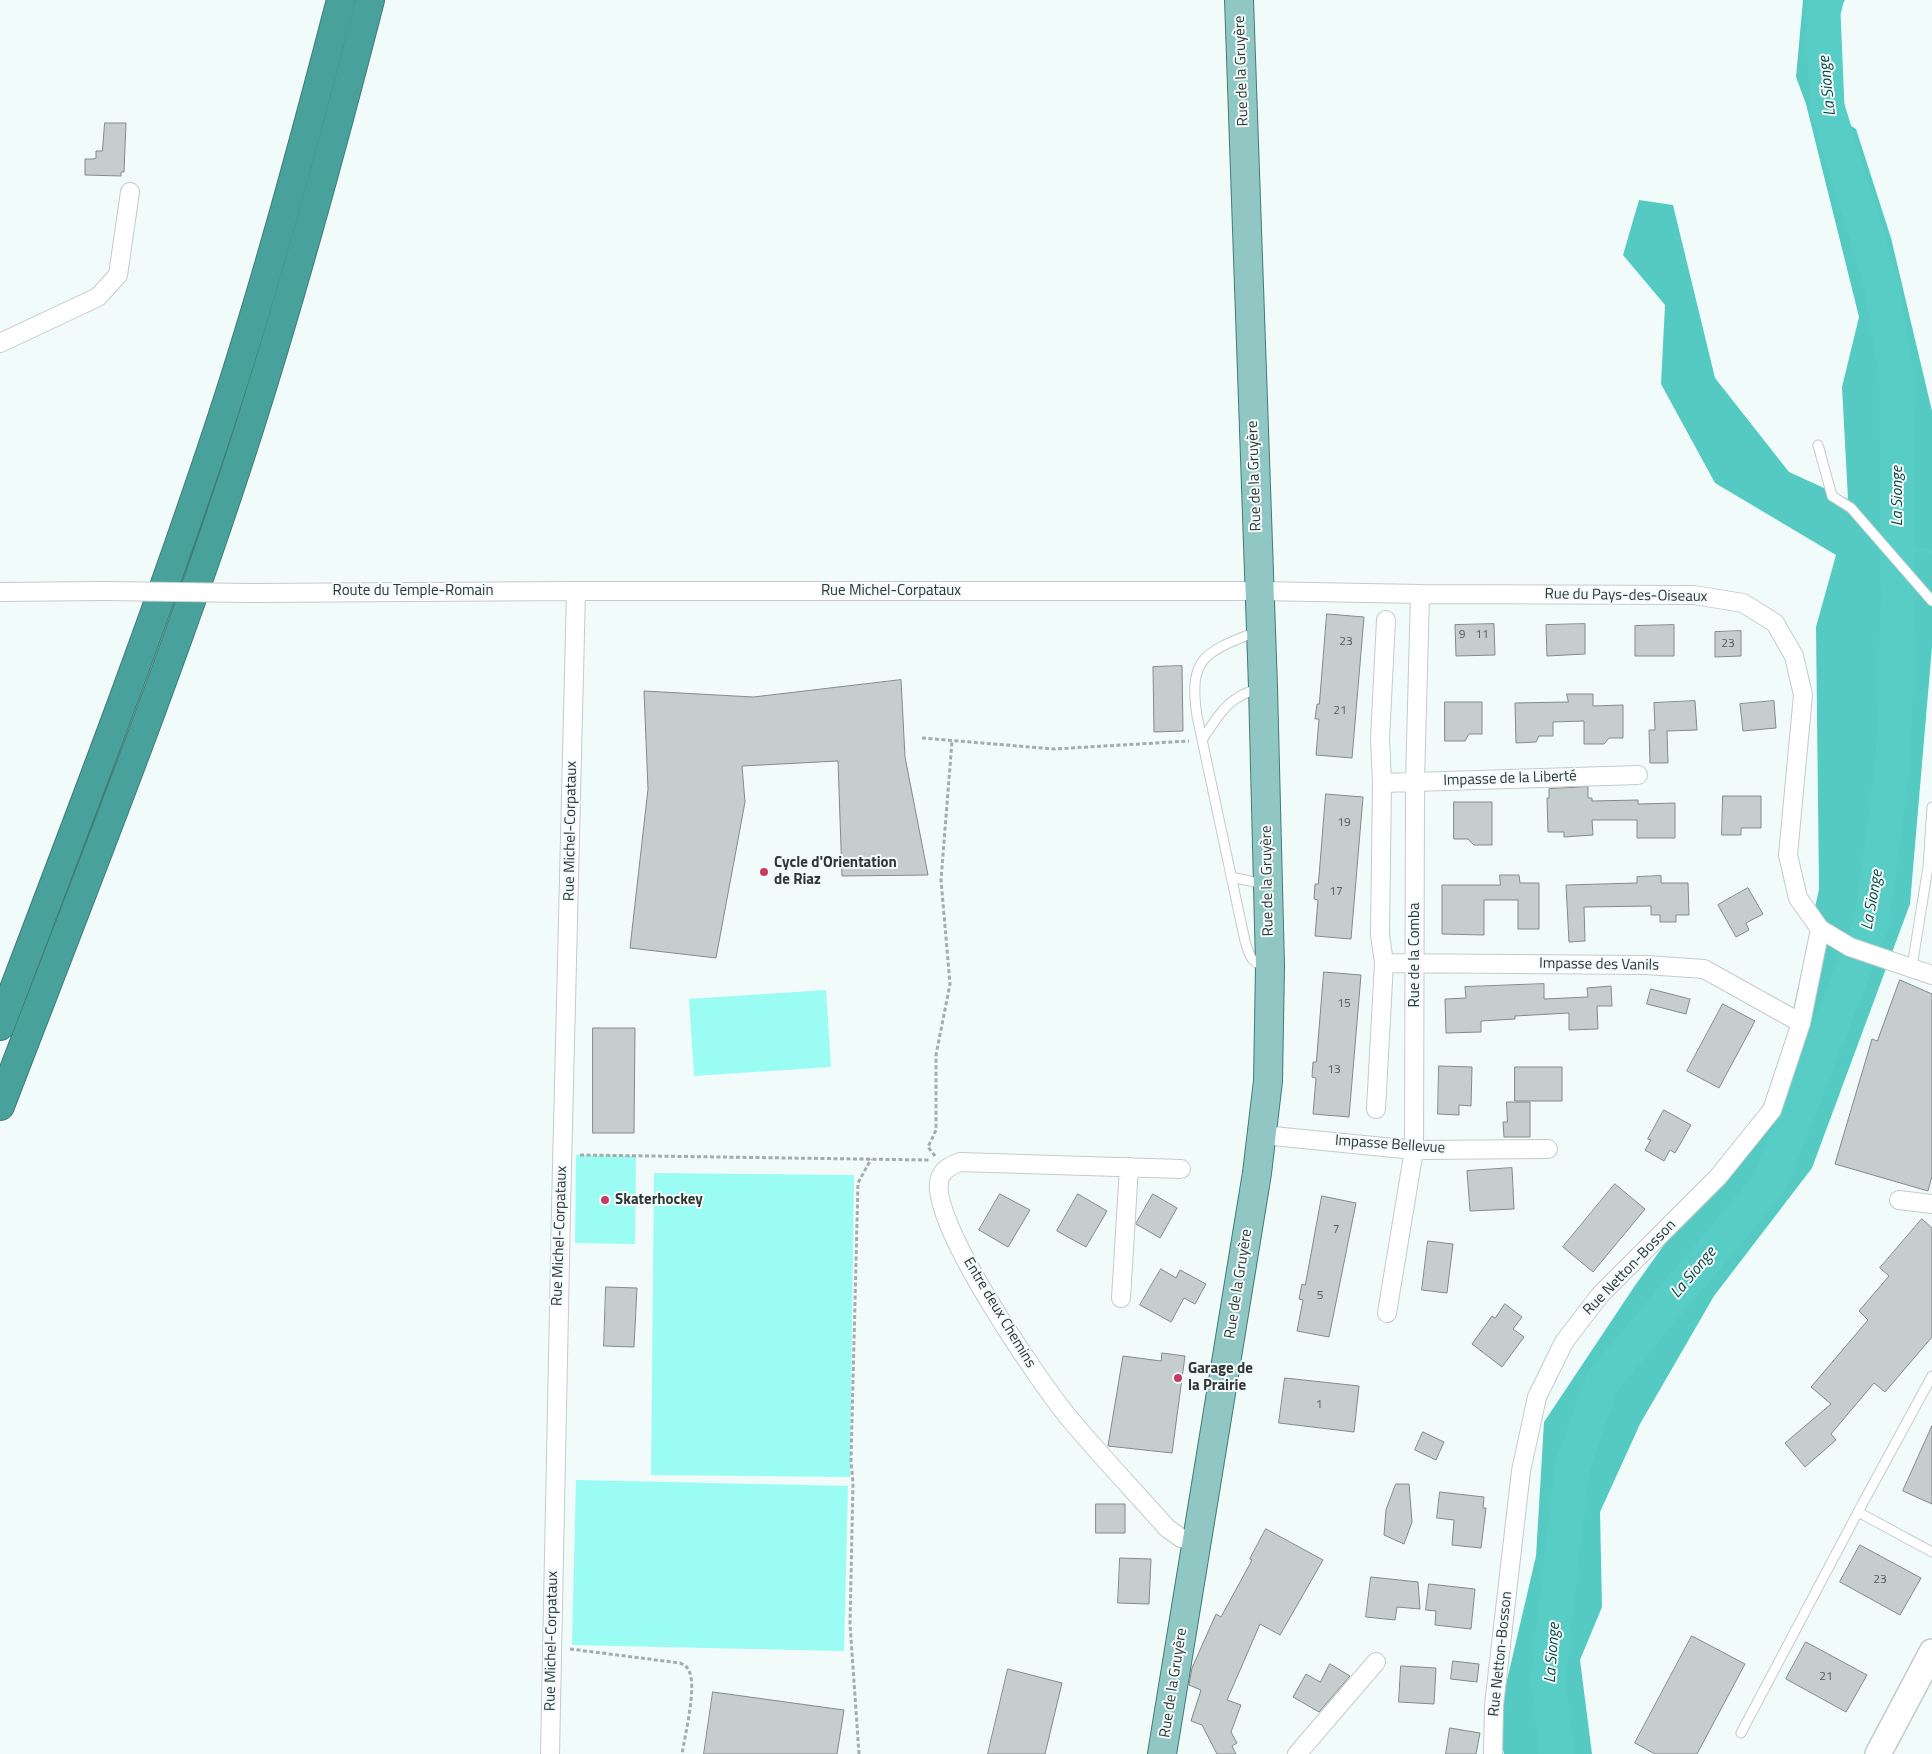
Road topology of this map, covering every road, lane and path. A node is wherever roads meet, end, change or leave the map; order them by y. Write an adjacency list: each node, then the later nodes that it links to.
1 (340, 0): 31 (highway)
2 (370, 0): 32 (highway)
3 (1240, 0): 9 (main road, Rue de la Gruyère)
4 (130, 192): 5 (street)
5 (0, 343)
6 (1818, 445): 11 (lane)
7 (576, 591): 8 (street, Route du Temple-Romain, bridge); 9 (street, Rue Michel-Corpataux); 37 (street, Rue Michel-Corpataux)
8 (0, 592)
9 (1259, 592): 10 (street, Rue du Pays-des-Oiseaux); 13 (main road, Rue de la Gruyère)
10 (1420, 594): 19 (street, Rue de la Comba); 24 (street, Rue du Pays-des-Oiseaux)
11 (1932, 601)
12 (1386, 620): 20 (street)
13 (1260, 630): 14 (main road, Rue de la Gruyère); 16 (lane)
14 (1263, 687): 16 (lane); 23 (main road, Rue de la Gruyère)
15 (922, 738): 17 (path)
16 (1202, 740): 17 (path); 22 (lane)
17 (952, 741): 38 (path)
18 (1638, 775): 19 (street, Impasse de la Liberté)
19 (1415, 781): 20 (street, Impasse de la Liberté); 26 (street, Rue de la Comba)
20 (1382, 783): 25 (street)
21 (1932, 807): 28 (lane)
22 (1230, 877): 23 (lane); 27 (lane)
23 (1268, 885): 27 (main road, Rue de la Gruyère)
24 (1820, 929): 28 (street, Rue du Pays-des-Oiseaux); 30 (street, Rue Netton-Bosson)
25 (1384, 963): 26 (street, Impasse des Vanils); 33 (street)
26 (1415, 963): 30 (street, Impasse des Vanils); 36 (street, Rue de la Comba)
27 (1270, 966): 34 (main road, Rue de la Gruyère)
28 (1912, 967): 29 (street, Rue du Pays-des-Oiseaux)
29 (1932, 975)
30 (1801, 1023): 58 (street, Rue Netton-Bosson)
31 (0, 1026)
32 (0, 1106)
33 (1376, 1109)
34 (1262, 1135): 36 (street, Impasse Bellevue); 47 (main road, Rue de la Gruyère)
35 (1548, 1149): 36 (street, Impasse Bellevue)
36 (1414, 1150): 44 (street, Rue de la Comba)
37 (562, 1154): 38 (path); 49 (street, Rue Michel-Corpataux)
38 (871, 1159): 55 (path)
39 (1129, 1167): 40 (street, Entre deux Chemins); 43 (street); 47 (street, Entre deux Chemins)
40 (1181, 1169)
41 (1899, 1200): 42 (street)
42 (1932, 1204)
43 (1121, 1298)
44 (1387, 1313)
45 (1932, 1376): 46 (lane)
46 (1858, 1512): 48 (lane); 52 (lane)
47 (1197, 1542): 56 (main road, Rue de la Gruyère)
48 (1932, 1552)
49 (552, 1646): 53 (street, Rue Michel-Corpataux); 54 (path)
50 (1932, 1652): 59 (main road)
51 (1376, 1662): 57 (street)
52 (1741, 1733)
53 (550, 1754)
54 (682, 1754)
55 (859, 1754)
56 (1162, 1754)
57 (1297, 1754)
58 (1493, 1754)
59 (1878, 1754)

